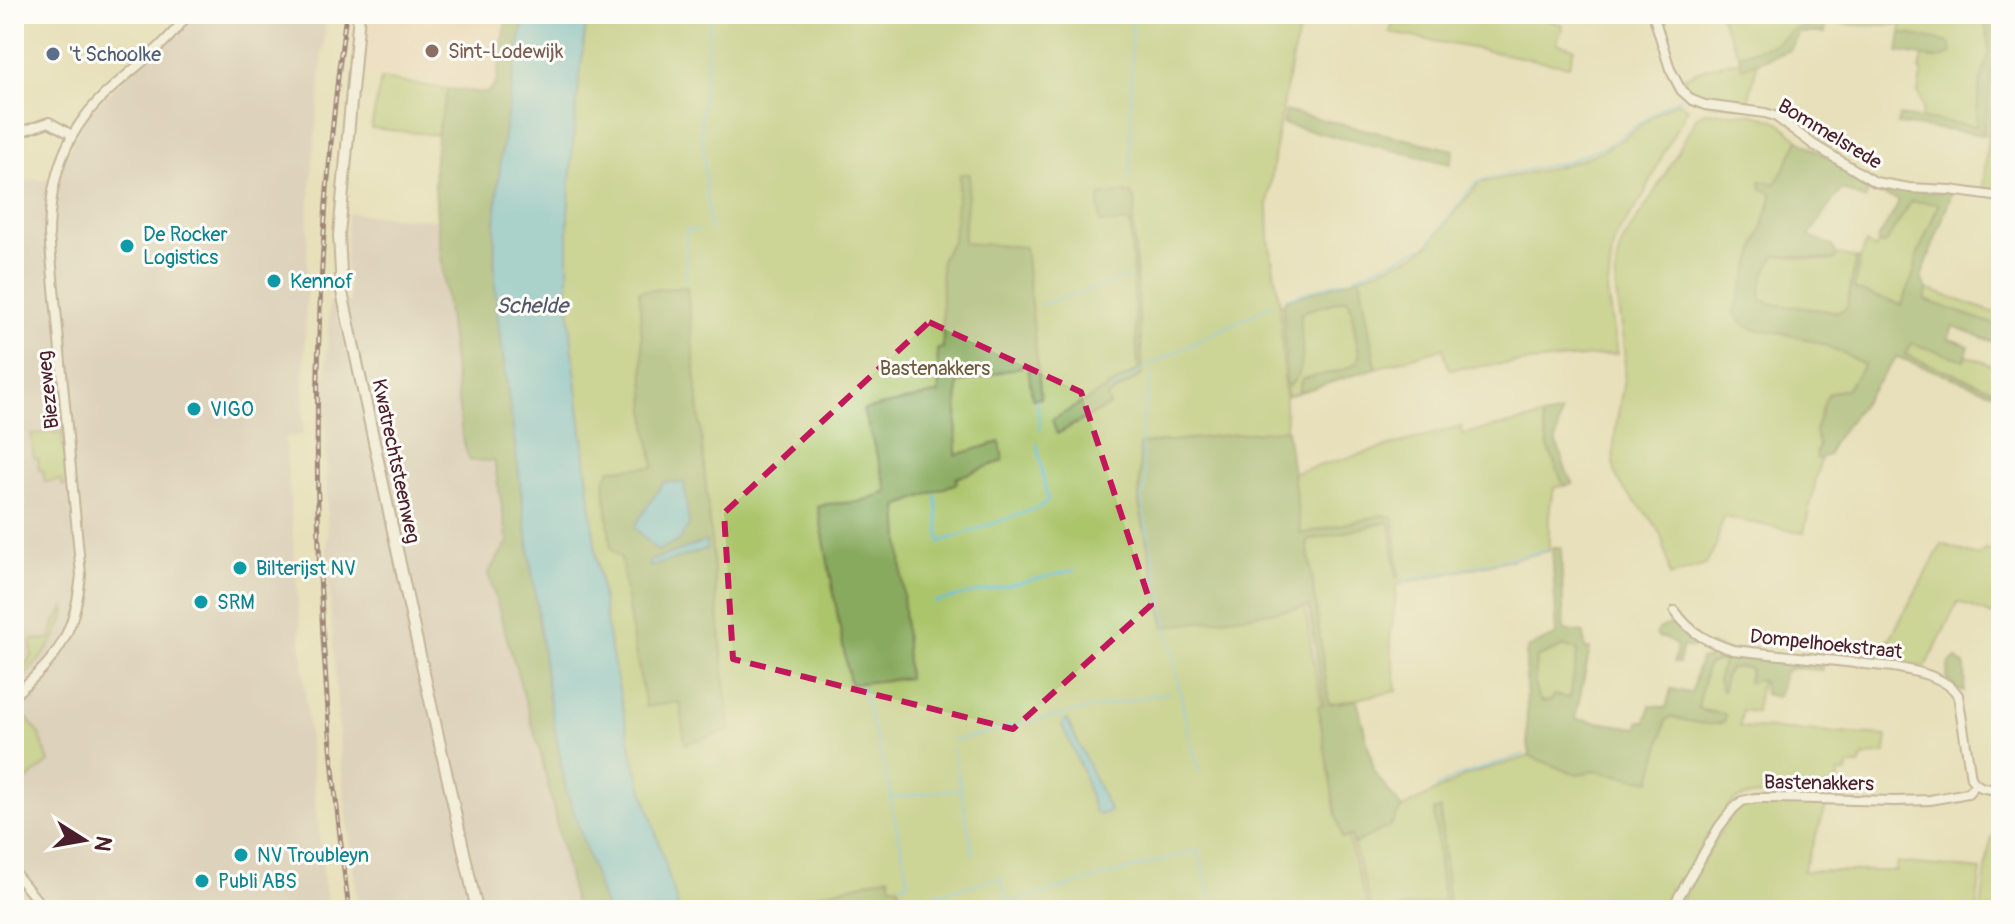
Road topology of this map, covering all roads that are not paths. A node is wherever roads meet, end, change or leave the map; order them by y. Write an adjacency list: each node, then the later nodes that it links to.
1 (188, 14): 5 (street, Biezeweg)
2 (359, 14): 13 (street, Kwatrechtsteenweg)
3 (1653, 14): 6 (street, Bommelsrede)
4 (14, 134): 5 (street)
5 (72, 135): 8 (street, Biezeweg)
6 (2001, 197)
7 (1675, 611): 9 (street, Dompelhoekstraat)
8 (14, 696)
9 (1975, 785): 10 (street); 14 (street, Bastenakkers)
10 (2001, 789)
11 (14, 872): 12 (street)
12 (45, 910)
13 (477, 910)
14 (1671, 910)

